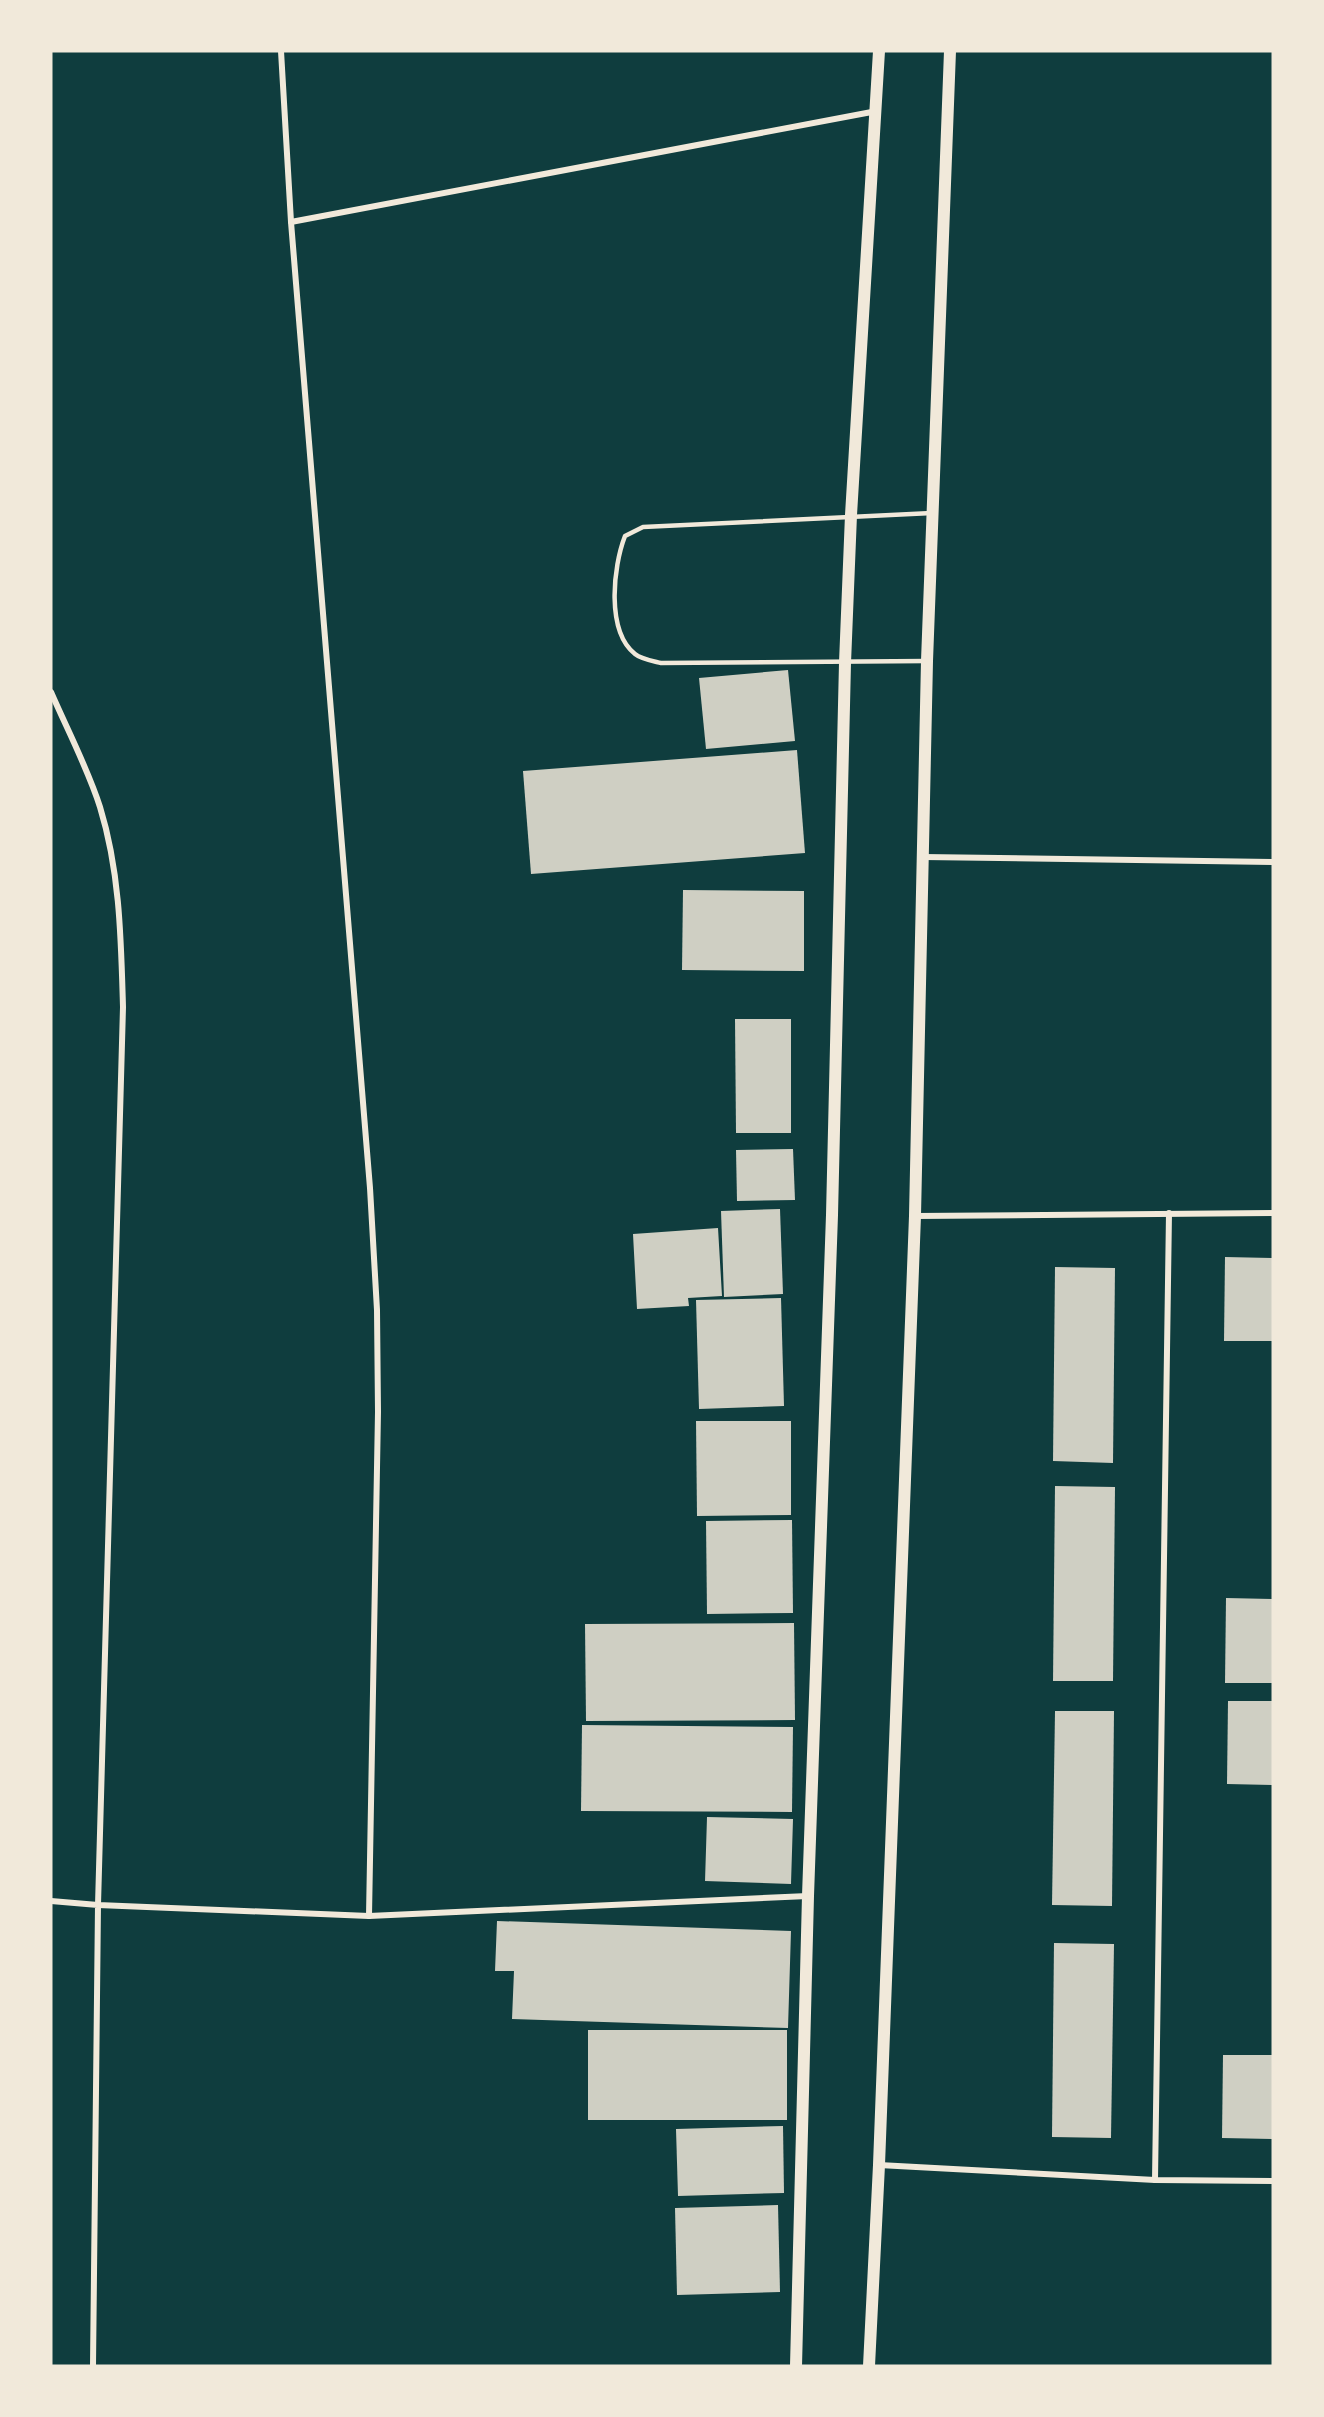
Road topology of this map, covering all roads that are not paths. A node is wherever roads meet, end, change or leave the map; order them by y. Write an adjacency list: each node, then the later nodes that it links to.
1 (281, 51): 5 (street)
2 (879, 51): 4 (main road)
3 (950, 51): 6 (main road)
4 (877, 111): 5 (street); 7 (main road)
5 (291, 222): 19 (street)
6 (932, 513): 7 (lane); 8 (main road)
7 (851, 515): 9 (main road); 9 (lane)
8 (927, 661): 9 (lane); 11 (main road)
9 (845, 663): 16 (main road)
10 (51, 692): 18 (street)
11 (921, 857): 12 (street); 15 (main road)
12 (1273, 862)
13 (1273, 1213): 14 (street)
14 (1169, 1214): 15 (street); 21 (street)
15 (915, 1216): 20 (main road)
16 (808, 1896): 19 (street); 24 (main road)
17 (51, 1901): 18 (street)
18 (98, 1905): 19 (street); 23 (street)
19 (369, 1916)
20 (879, 2165): 21 (street); 25 (main road)
21 (1155, 2180): 22 (street)
22 (1273, 2181)
23 (93, 2366)
24 (796, 2366)
25 (869, 2366)

